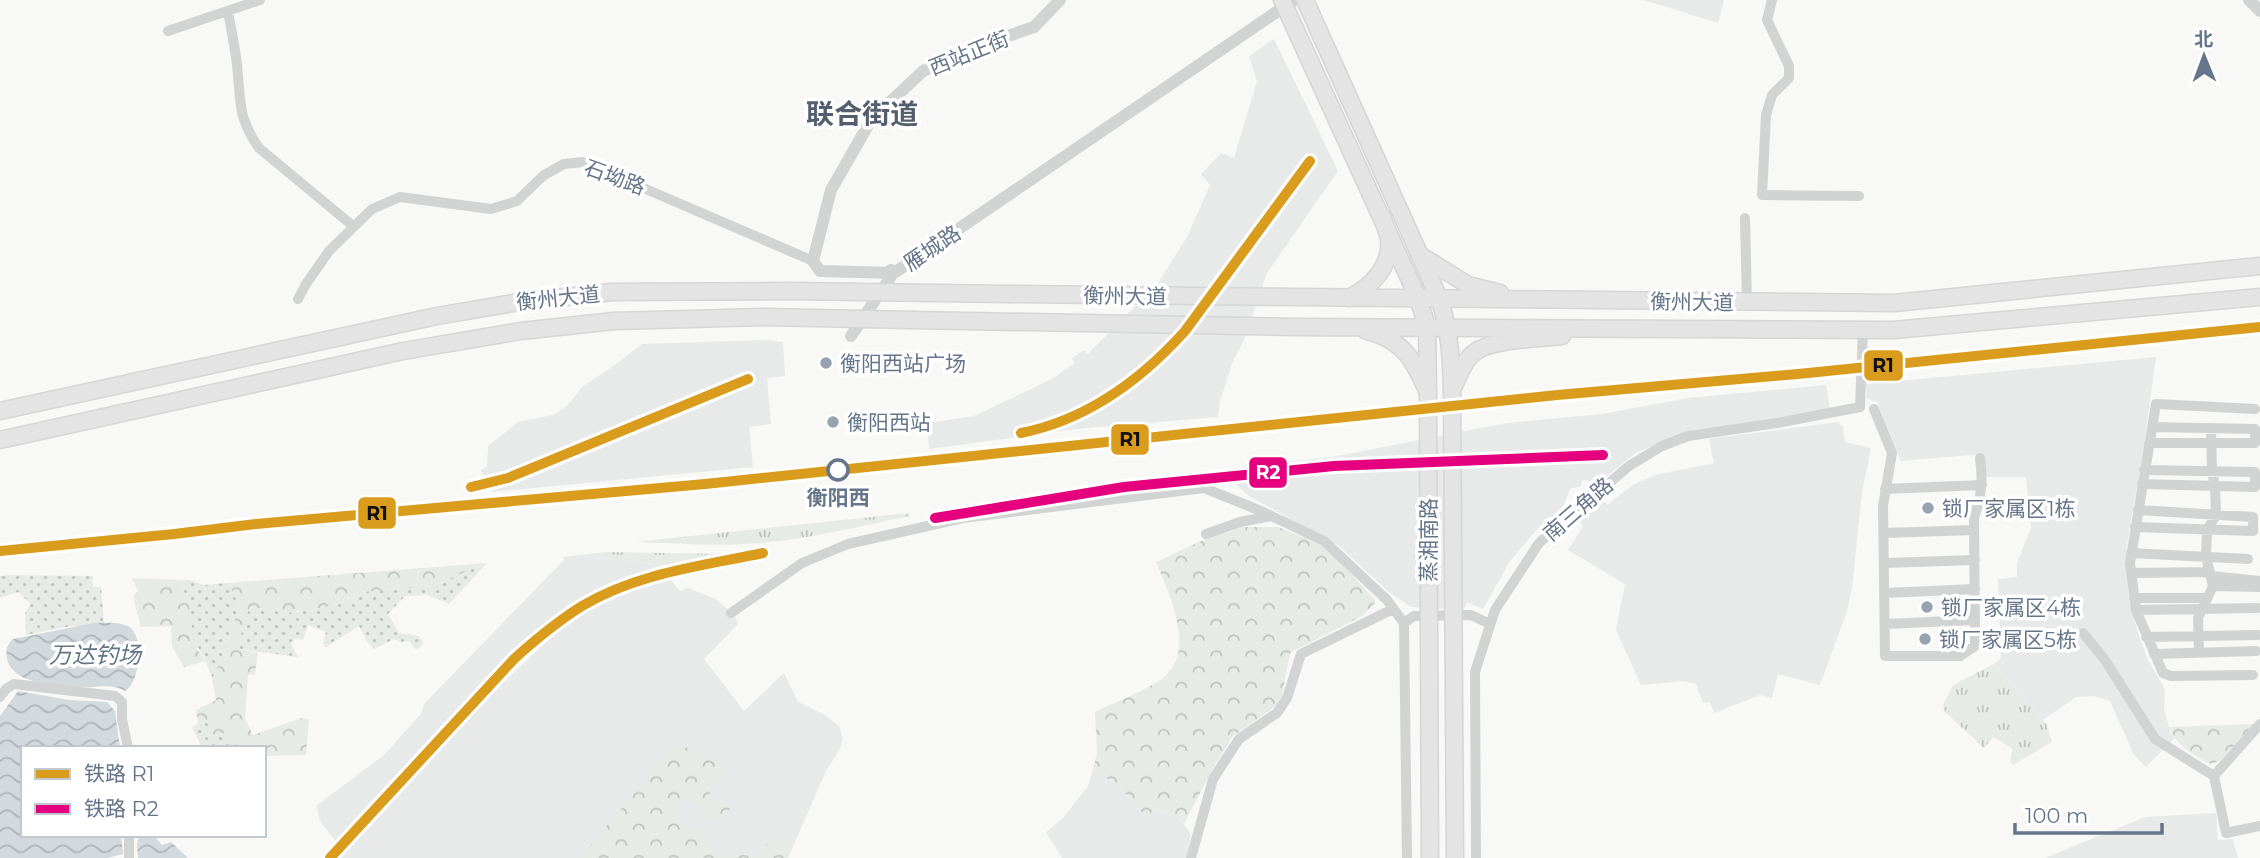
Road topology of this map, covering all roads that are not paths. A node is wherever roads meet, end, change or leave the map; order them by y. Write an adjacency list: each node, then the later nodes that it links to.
1 (260, 0): 6 (street)
2 (1060, 0): 13 (street, 西站正街)
3 (1305, 0): 12 (main road, 蒸湘南路)
4 (1772, 0): 8 (street)
5 (1286, 2): 9 (main road, 蒸湘南路); 15 (street, 雁城路)
6 (228, 11): 7 (street); 11 (street)
7 (168, 31)
8 (1858, 196)
9 (1382, 217): 18 (main road, 蒸湘南路); 21 (main road)
10 (1745, 218): 25 (street)
11 (353, 226): 13 (street, 石坳路); 20 (street, 石坳路)
12 (1420, 256): 19 (main road, 蒸湘南路); 22 (main road)
13 (813, 261): 15 (street, 雁城路)
14 (2260, 266): 25 (main road, 衡州大道)
15 (891, 272): 35 (street)
16 (612, 292): 21 (main road, 衡州大道, bridge); 24 (main road, 衡州大道); 26 (main road)
17 (2260, 297): 34 (main road, 衡州大道)
18 (1418, 298): 19 (main road, 衡州大道); 21 (main road, 衡州大道); 28 (main road, 蒸湘南路)
19 (1439, 298): 22 (main road, 衡州大道); 29 (main road, 蒸湘南路)
20 (298, 299)
21 (1347, 299)
22 (1526, 299): 23 (main road, 衡州大道)
23 (1566, 300): 25 (main road, 衡州大道); 31 (main road)
24 (520, 302): 33 (main road); 41 (main road, 衡州大道)
25 (1747, 303)
26 (614, 321): 27 (main road, 衡州大道, bridge); 33 (main road, 衡州大道)
27 (1349, 326): 28 (main road, 衡州大道); 38 (main road)
28 (1427, 326): 29 (main road, 衡州大道); 38 (main road, 蒸湘南路)
29 (1448, 326): 30 (main road, 衡州大道); 37 (main road, 蒸湘南路)
30 (1474, 327): 31 (main road, 衡州大道); 36 (main road)
31 (1567, 328): 32 (main road, 衡州大道)
32 (1622, 328): 34 (main road, 衡州大道); 36 (main road)
33 (521, 331): 44 (main road, 衡州大道)
34 (1863, 331): 82 (street, 南三角路)
35 (851, 336)
36 (1507, 343): 37 (main road)
37 (1452, 390): 102 (main road, 蒸湘南路, bridge)
38 (1428, 393): 101 (main road, 蒸湘南路, bridge)
39 (1874, 409): 53 (street)
40 (2255, 409): 42 (street)
41 (0, 411)
42 (2152, 427): 43 (street); 45 (street)
43 (2211, 428): 46 (street); 46 (street)
44 (0, 440)
45 (2149, 443): 46 (street); 48 (street)
46 (2211, 443): 49 (street)
47 (1980, 458): 51 (street)
48 (2144, 470): 49 (street); 50 (street)
49 (2212, 471): 52 (street); 52 (street)
50 (2142, 484): 52 (street); 54 (street)
51 (1982, 485): 53 (street); 58 (street)
52 (2215, 487): 55 (street)
53 (1885, 489): 60 (street)
54 (2138, 510): 55 (street); 57 (street)
55 (2216, 515): 59 (street); 59 (street)
56 (1271, 516): 61 (street); 76 (street); 79 (street)
57 (2135, 527): 59 (street); 62 (street)
58 (1974, 530): 60 (street); 65 (street)
59 (2207, 530): 63 (street)
60 (1884, 533): 66 (street)
61 (1206, 534)
62 (2131, 553): 63 (street); 67 (street)
63 (2206, 557): 64 (street); 68 (street)
64 (2248, 559)
65 (1975, 560): 66 (street); 71 (street)
66 (1884, 563): 72 (street)
67 (2131, 573): 68 (street); 73 (street)
68 (2212, 578): 69 (street); 70 (street); 74 (street)
69 (2260, 580)
70 (2260, 586)
71 (1975, 589): 72 (street); 80 (street)
72 (1885, 593): 83 (street)
73 (2134, 598): 74 (street); 78 (street)
74 (2207, 598): 77 (street)
75 (2258, 608): 77 (street)
76 (1393, 609): 81 (street); 99 (street)
77 (2201, 609): 78 (street); 86 (street)
78 (2136, 610): 87 (street)
79 (731, 612)
80 (1975, 621): 83 (street); 83 (street)
81 (1404, 623): 82 (street); 100 (street)
82 (1490, 624): 103 (street, 南三角路)
83 (1885, 624)
84 (2083, 633): 95 (street)
85 (2258, 635): 86 (street)
86 (2198, 636): 87 (street); 89 (street)
87 (2146, 637): 90 (street)
88 (2256, 651): 89 (street)
89 (2199, 652): 90 (street)
90 (2154, 654): 91 (street)
91 (2253, 675)
92 (0, 697): 94 (street)
93 (2260, 724): 95 (street)
94 (128, 746)
95 (2214, 776): 96 (street)
96 (2260, 826)
97 (129, 837): 98 (street)
98 (129, 858)
99 (1191, 858)
100 (1407, 858)
101 (1430, 858)
102 (1455, 858)
103 (1476, 858)

